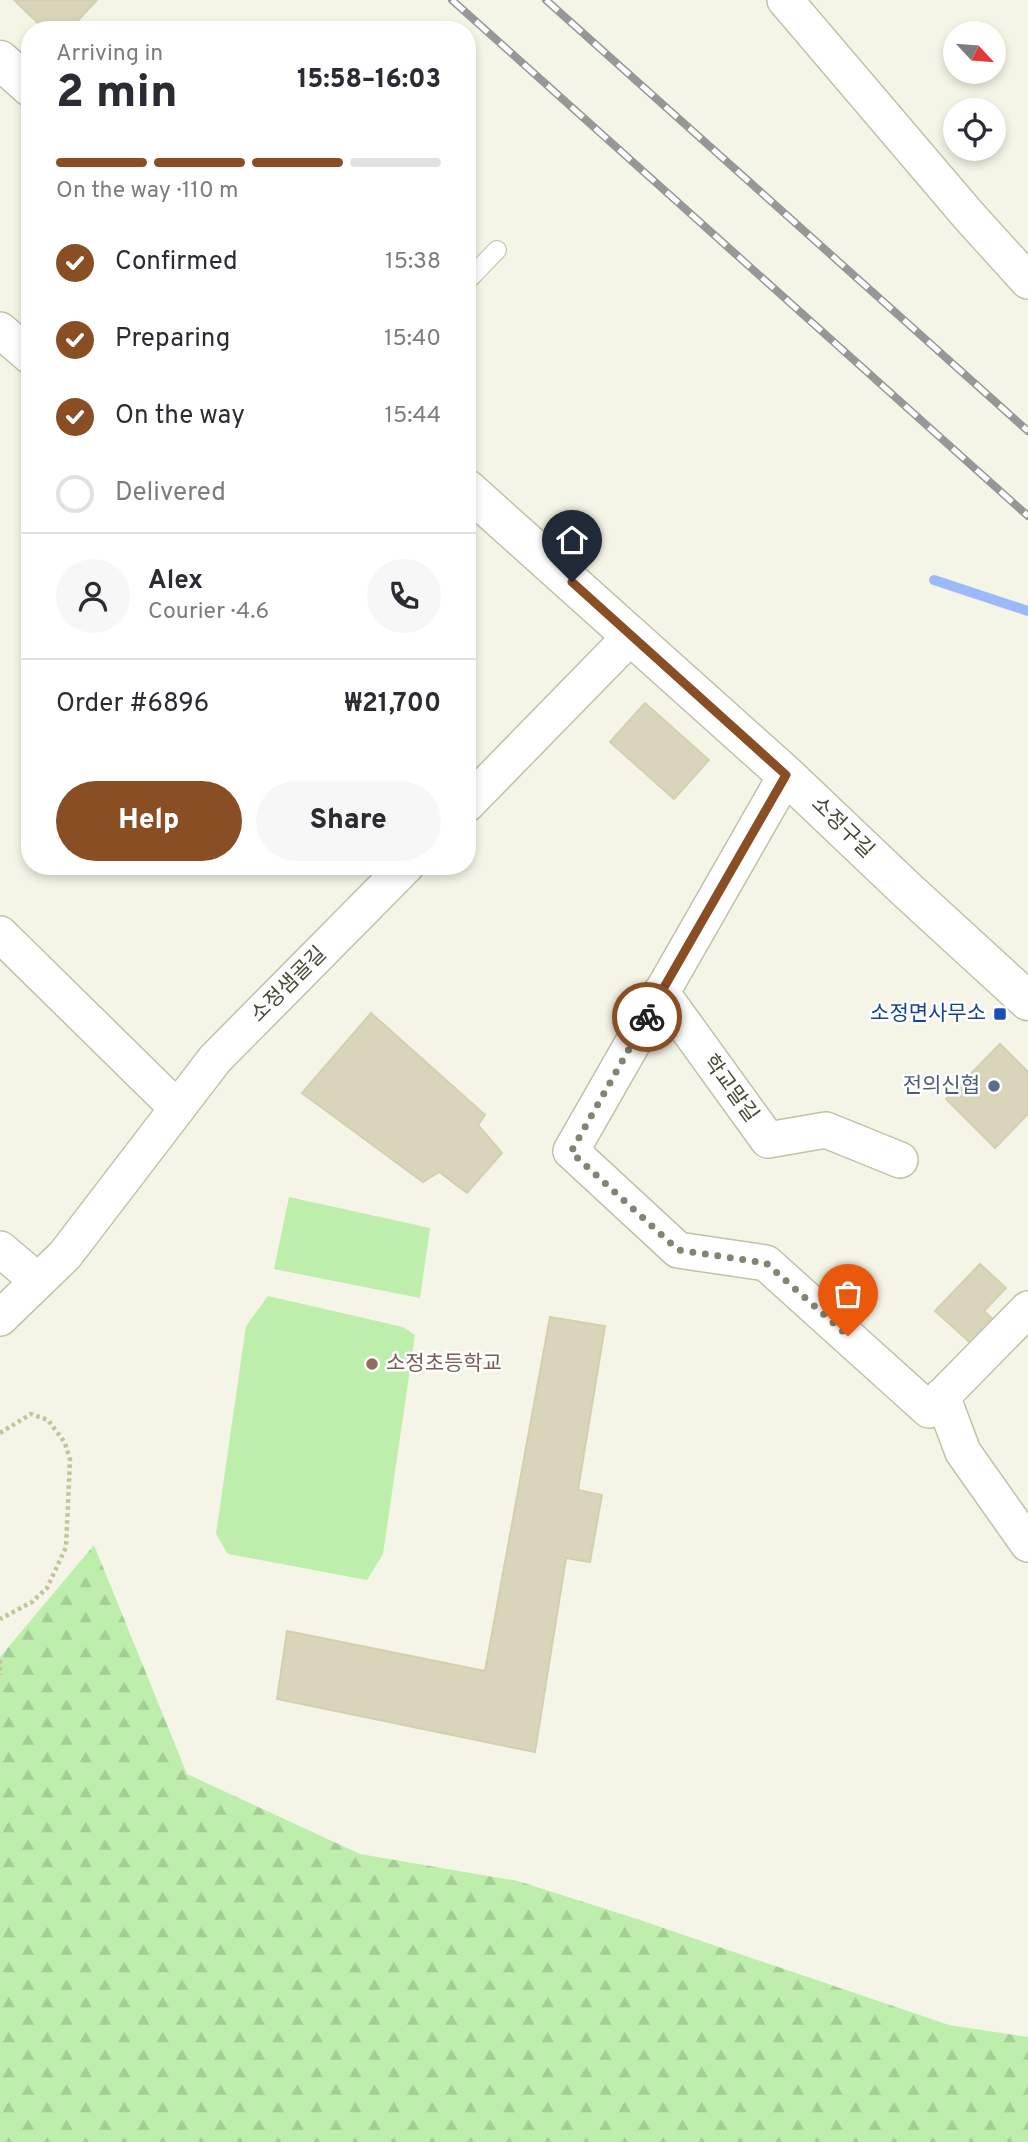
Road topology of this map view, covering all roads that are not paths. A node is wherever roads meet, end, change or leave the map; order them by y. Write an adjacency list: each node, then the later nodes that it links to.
1 (785, 0): 6 (street)
2 (0, 60): 3 (street)
3 (21, 79)
4 (497, 250): 5 (lane)
5 (476, 272)
6 (1028, 281)
7 (0, 330): 8 (street)
8 (21, 348)
9 (476, 497): 10 (street, 소정구길)
10 (632, 635): 11 (street, 소정구길); 12 (street)
11 (786, 775): 15 (street); 16 (street, 소정구길)
12 (476, 795)
13 (397, 875): 17 (street, 소정샘골길)
14 (0, 934): 17 (street)
15 (661, 992): 18 (street, 학교말길); 23 (street)
16 (1028, 1001)
17 (176, 1107): 20 (street, 소정샘골길)
18 (900, 1160)
19 (0, 1249): 20 (street)
20 (38, 1282): 22 (street, 소정샘골길)
21 (1028, 1309): 23 (street)
22 (0, 1318)
23 (942, 1396): 24 (street)
24 (1028, 1544)

